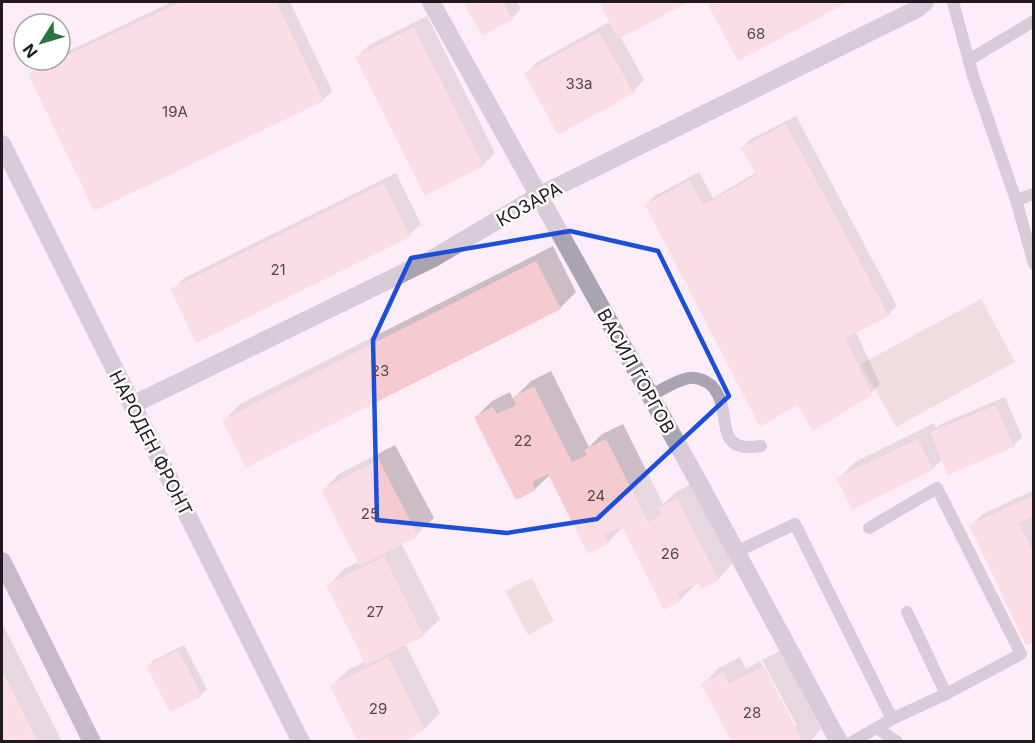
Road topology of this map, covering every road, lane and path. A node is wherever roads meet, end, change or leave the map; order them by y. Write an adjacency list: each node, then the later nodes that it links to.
1 (430, 2): 8 (street, ВАСИЛ ЃОРГОВ)
2 (925, 2): 8 (street, КОЗАРА)
3 (953, 2): 5 (lane)
4 (1034, 21): 5 (lane)
5 (969, 60): 9 (lane)
6 (2, 144): 12 (street, НАРОДЕН ФРОНТ)
7 (1034, 194): 9 (lane)
8 (540, 195): 11 (street, ВАСИЛ ЃОРГОВ); 12 (street, КОЗАРА)
9 (1016, 200): 10 (lane)
10 (1034, 264)
11 (650, 396): 13 (lane); 15 (street, ВАСИЛ ЃОРГОВ)
12 (132, 405): 23 (street, НАРОДЕН ФРОНТ)
13 (762, 446)
14 (869, 528): 19 (lane)
15 (736, 552): 20 (lane); 24 (street, ВАСИЛ ЃОРГОВ)
16 (2, 561): 17 (street)
17 (6, 582): 22 (street)
18 (907, 612): 19 (lane)
19 (946, 694): 20 (lane)
20 (892, 720): 21 (lane)
21 (877, 728): 25 (lane); 26 (lane)
22 (92, 741)
23 (301, 741)
24 (839, 741)
25 (852, 741)
26 (897, 741)

